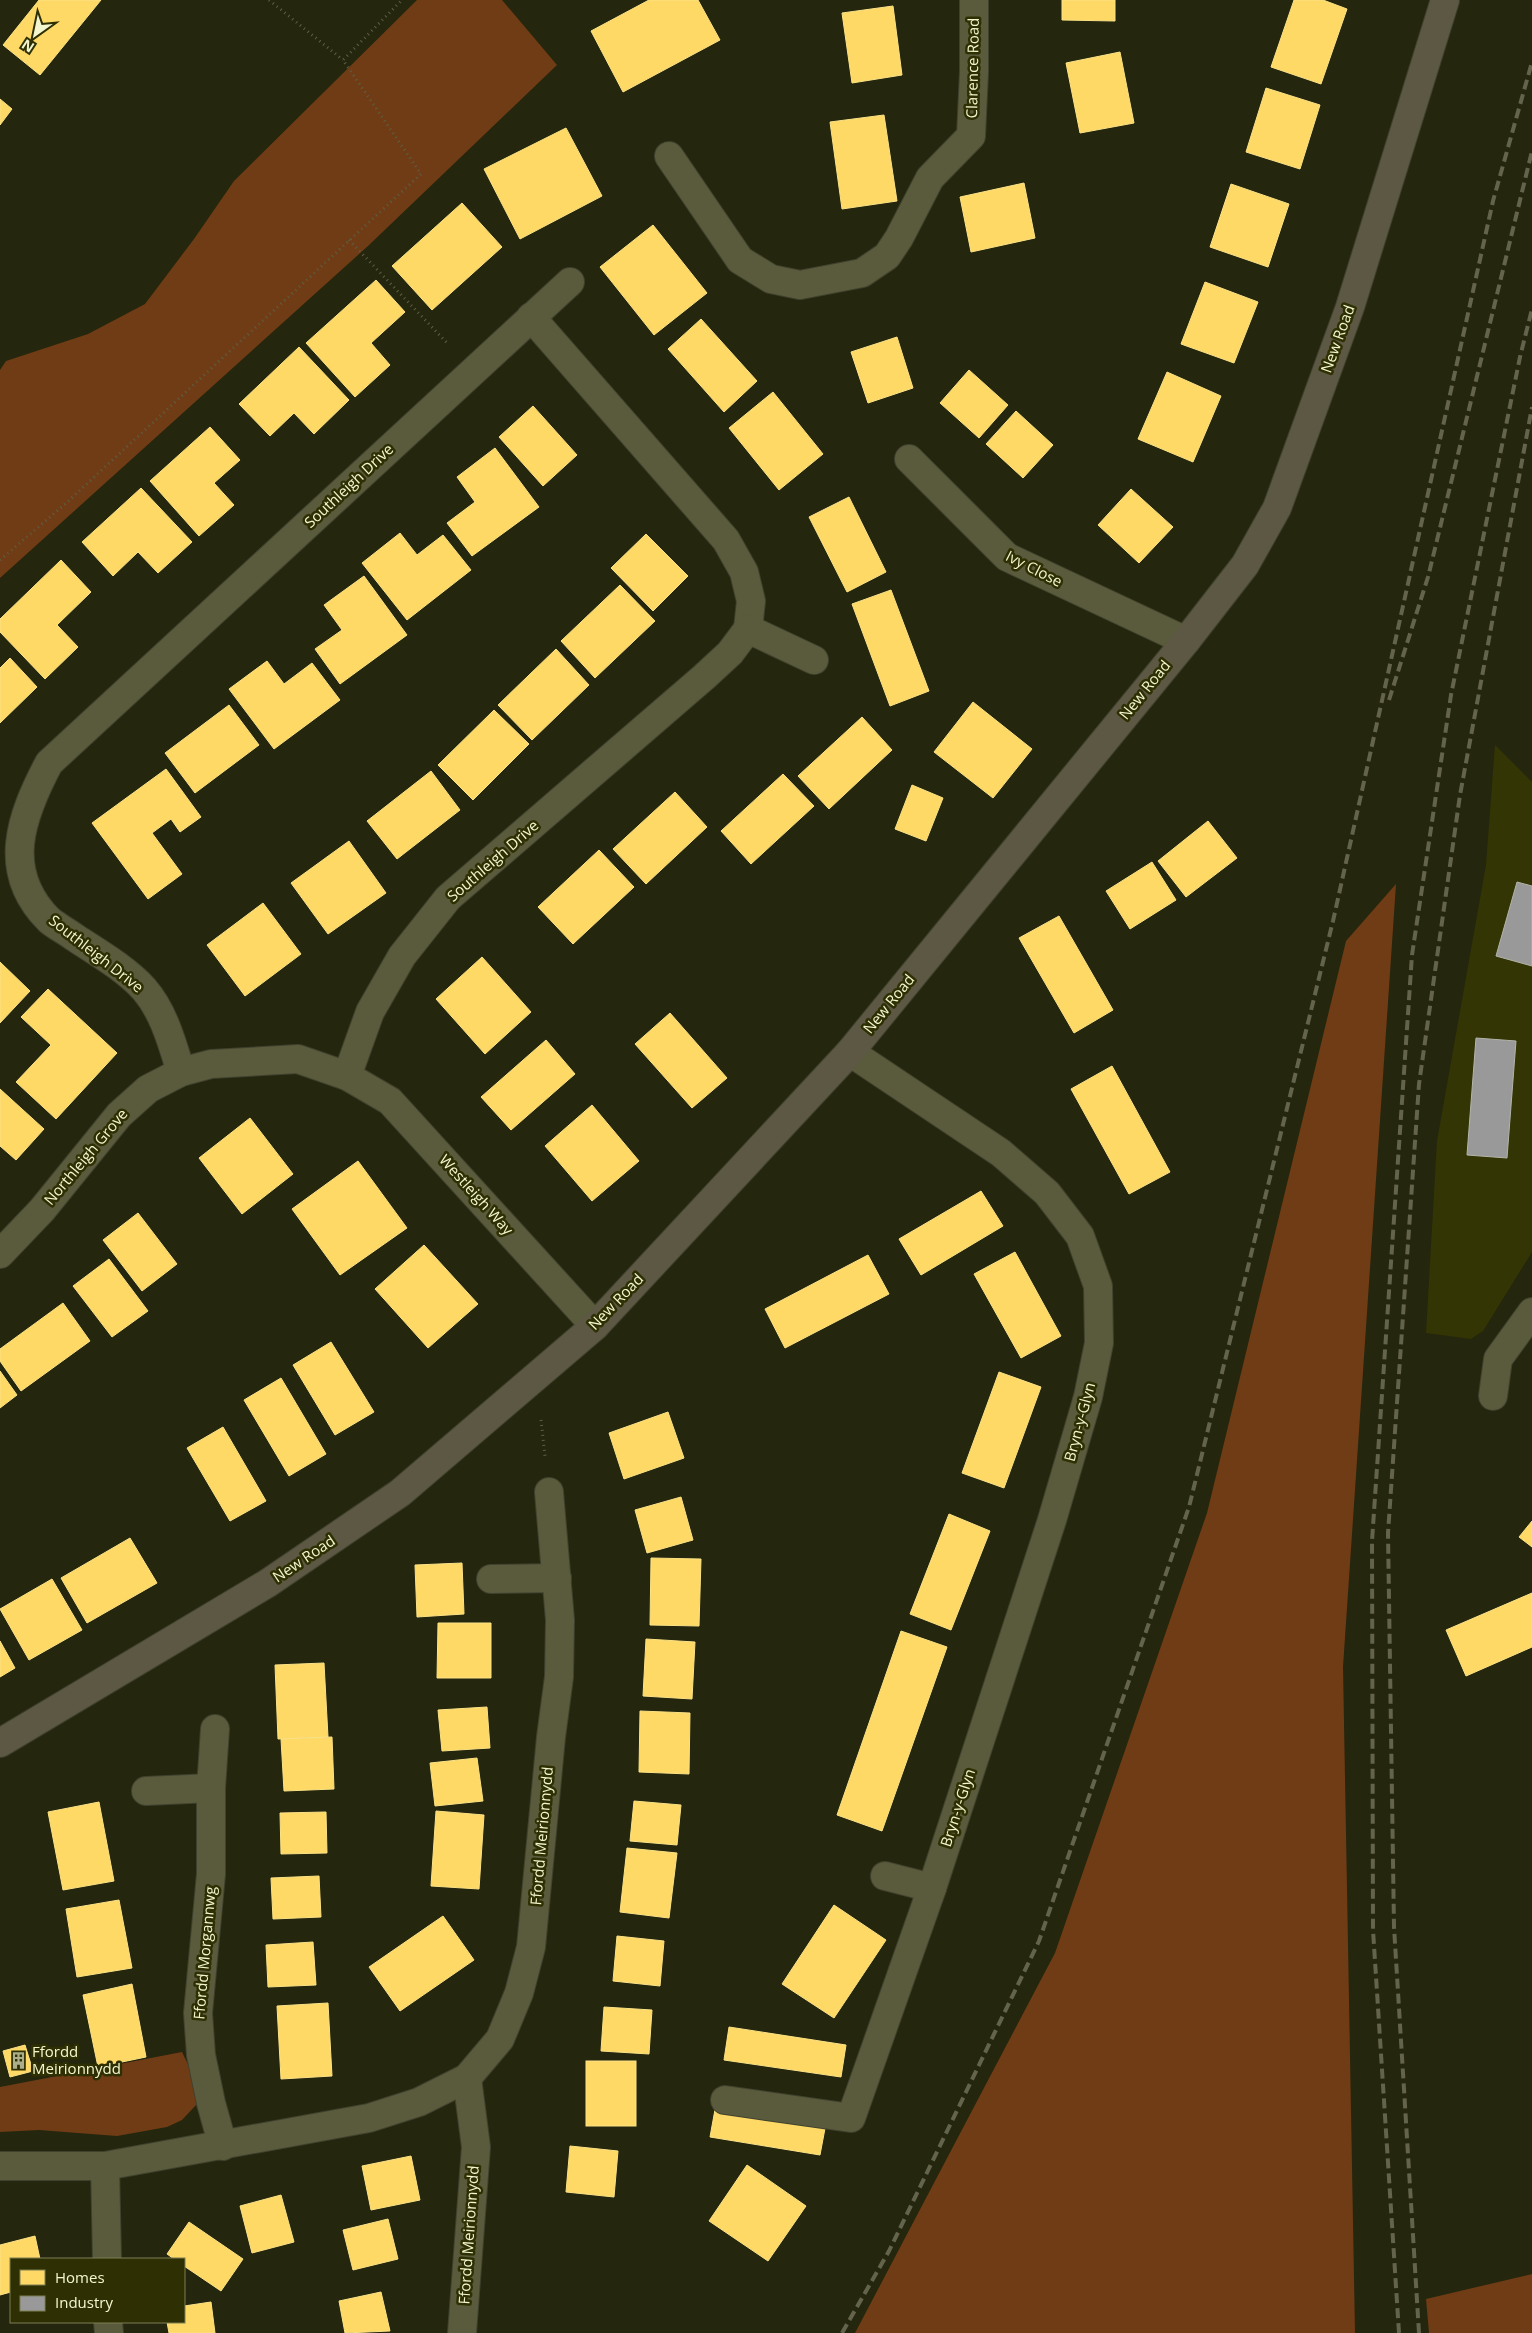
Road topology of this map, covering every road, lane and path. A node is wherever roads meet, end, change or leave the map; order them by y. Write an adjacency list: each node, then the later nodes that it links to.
1 (269, 0): 5 (path)
2 (402, 0): 5 (path)
3 (974, 0): 6 (street, Clarence Road)
4 (1445, 0): 14 (main road, New Road)
5 (343, 60): 7 (path)
6 (669, 156)
7 (349, 240): 10 (path); 12 (path)
8 (570, 282): 9 (street, Southleigh Drive)
9 (531, 317): 10 (street, Southleigh Drive); 13 (street)
10 (473, 371): 16 (street, Southleigh Drive)
11 (909, 459): 14 (street, Ivy Close)
12 (0, 560)
13 (748, 629): 15 (street); 19 (street, Southleigh Drive)
14 (1186, 641): 17 (main road, New Road)
15 (814, 660)
16 (9, 862): 18 (street, Southleigh Drive)
17 (850, 1052): 22 (main road, New Road); 33 (street, Bryn-y-Glyn)
18 (181, 1072): 19 (street); 20 (street, Northleigh Grove)
19 (347, 1076): 22 (street, Westleigh Way)
20 (0, 1254)
21 (1532, 1312): 24 (street)
22 (595, 1326): 23 (main road, New Road)
23 (537, 1376): 25 (path); 29 (main road, New Road)
24 (1493, 1396)
25 (548, 1492): 26 (street, Ffordd Meirionnydd)
26 (557, 1578): 27 (street); 34 (street, Ffordd Meirionnydd)
27 (491, 1579)
28 (216, 1729): 30 (street, Ffordd Morgannwg)
29 (0, 1743)
30 (211, 1788): 31 (street); 36 (street, Ffordd Morgannwg)
31 (146, 1791)
32 (885, 1876): 33 (street)
33 (932, 1888): 35 (street, Bryn-y-Glyn)
34 (467, 2078): 36 (street, Ffordd Meirionnydd); 40 (street, Ffordd Meirionnydd)
35 (725, 2100)
36 (223, 2146): 38 (street, Ffordd Meirionnydd)
37 (0, 2166): 38 (street, Ffordd Meirionnydd)
38 (105, 2166): 39 (street)
39 (107, 2258)
40 (462, 2333)

